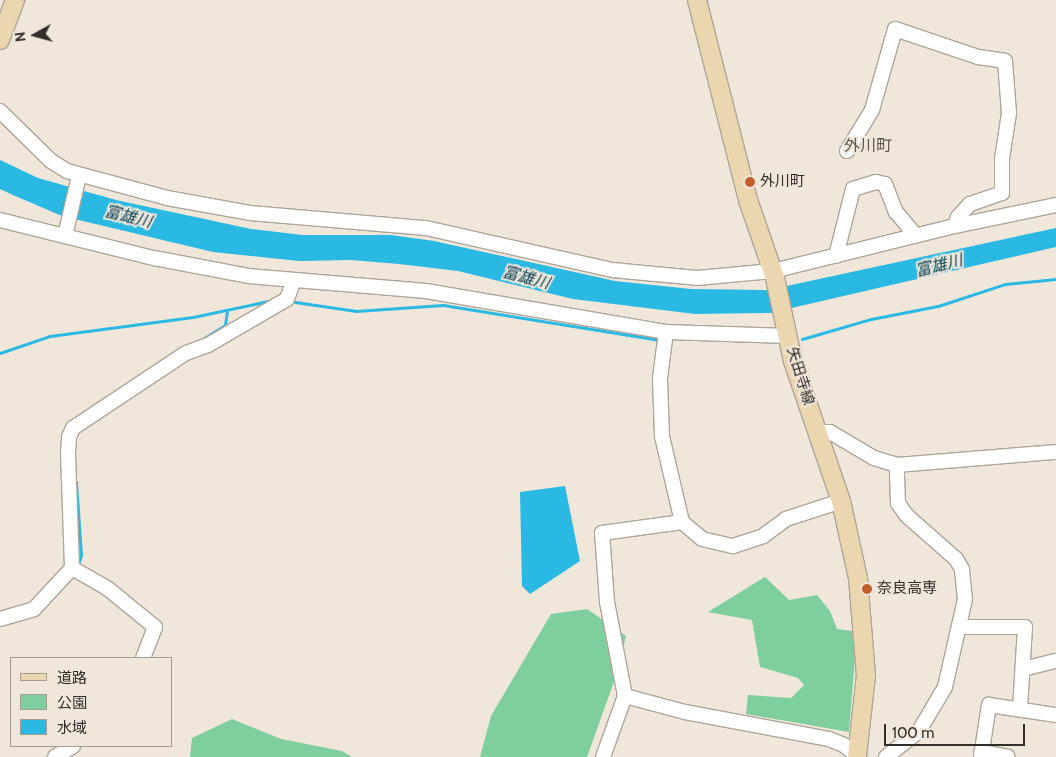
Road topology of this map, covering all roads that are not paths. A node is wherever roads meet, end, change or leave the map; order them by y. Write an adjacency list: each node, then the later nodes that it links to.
1 (2, 0): 4 (main road)
2 (15, 0): 5 (main road)
3 (697, 0): 15 (main road, 矢田寺線)
4 (0, 8)
5 (0, 40)
6 (0, 111): 8 (street)
7 (847, 151): 11 (street)
8 (79, 176): 12 (street); 15 (street)
9 (1056, 205): 11 (street)
10 (1, 220): 12 (street)
11 (955, 226): 13 (street)
12 (67, 230): 16 (street)
13 (916, 236): 14 (street); 14 (street)
14 (836, 256): 15 (street)
15 (774, 275): 17 (main road, 矢田寺線)
16 (294, 280): 18 (street); 24 (street)
17 (787, 330): 18 (street); 19 (main road, 矢田寺線)
18 (666, 332): 23 (street)
19 (817, 432): 21 (street); 22 (main road, 矢田寺線)
20 (1056, 452): 21 (street)
21 (897, 465): 26 (street)
22 (841, 501): 23 (street); 37 (main road, 矢田寺線)
23 (682, 522): 30 (street)
24 (72, 568): 25 (street); 27 (street)
25 (0, 619)
26 (960, 627): 29 (street); 38 (street)
27 (143, 657)
28 (1056, 662): 29 (street)
29 (1023, 670): 31 (street)
30 (625, 696): 36 (street); 37 (street)
31 (1020, 708): 32 (street); 34 (street)
32 (1056, 715)
33 (71, 747): 35 (street)
34 (981, 755): 39 (street)
35 (55, 757)
36 (603, 757)
37 (857, 757)
38 (886, 757)
39 (1008, 757)

